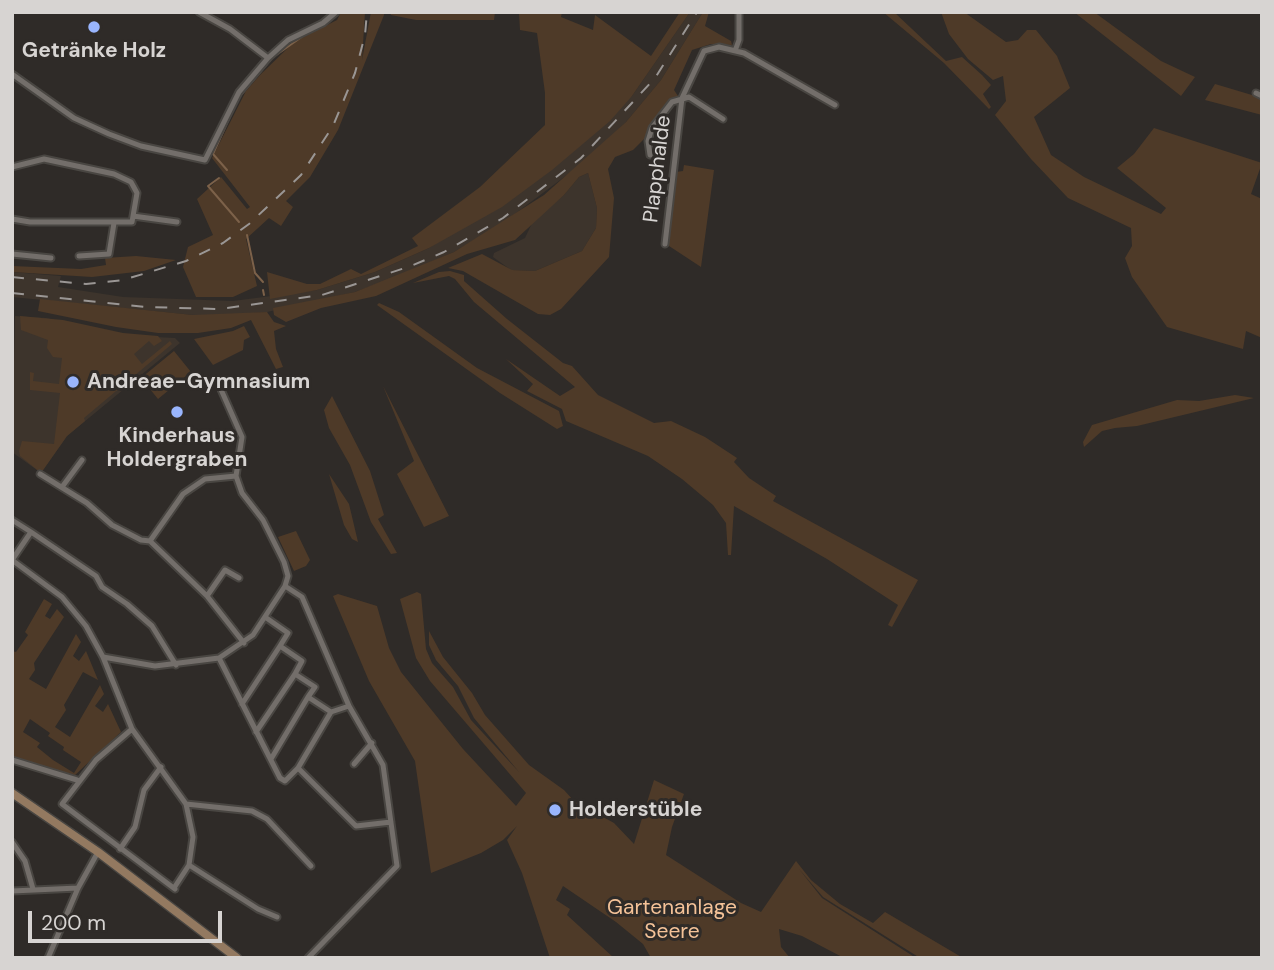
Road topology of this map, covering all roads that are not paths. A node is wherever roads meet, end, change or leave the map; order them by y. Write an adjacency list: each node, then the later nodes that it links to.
1 (199, 12): 5 (street)
2 (336, 12): 5 (street)
3 (739, 12): 4 (street)
4 (735, 51): 7 (street, Plapphalde); 8 (street, Plapphalde)
5 (268, 58): 6 (street)
6 (12, 74)
7 (682, 98): 9 (street, Plapphalde); 10 (street, Plapphalde); 16 (street, Plapphalde)
8 (835, 105)
9 (723, 119)
10 (650, 155)
11 (12, 167): 12 (street)
12 (133, 216): 14 (street); 15 (street)
13 (12, 219): 15 (street)
14 (177, 222)
15 (114, 223): 18 (street)
16 (665, 244)
17 (12, 254): 19 (street)
18 (79, 256)
19 (51, 258)
20 (219, 385): 23 (street)
21 (82, 460): 24 (street)
22 (40, 474): 24 (street)
23 (236, 476): 27 (street); 30 (street)
24 (62, 487): 27 (street)
25 (12, 520): 26 (street)
26 (31, 532): 28 (street); 37 (street)
27 (150, 541): 31 (street)
28 (12, 560): 35 (street)
29 (239, 579): 31 (street)
30 (285, 586): 32 (street); 41 (street)
31 (207, 596): 33 (street)
32 (265, 617): 33 (street); 34 (street)
33 (244, 643): 36 (street)
34 (280, 646): 38 (street); 40 (street)
35 (103, 657): 37 (street); 43 (street)
36 (219, 659): 37 (street); 40 (street)
37 (176, 665)
38 (295, 674): 39 (street); 44 (street)
39 (308, 698): 42 (street); 46 (street)
40 (242, 704): 44 (street)
41 (349, 706): 42 (street); 45 (street)
42 (331, 712): 50 (street)
43 (132, 729): 49 (street); 51 (street)
44 (256, 732): 46 (street)
45 (372, 743): 48 (street); 54 (street)
46 (271, 759): 50 (street)
47 (12, 760): 51 (street)
48 (354, 764)
49 (161, 767): 53 (street); 56 (street)
50 (299, 768): 54 (street)
51 (77, 780): 56 (street)
52 (12, 793): 57 (main road)
53 (186, 804): 58 (street); 59 (street)
54 (391, 822): 66 (street)
55 (12, 842): 61 (street)
56 (120, 849): 58 (street)
57 (98, 852): 60 (street); 65 (main road)
58 (189, 865): 63 (street)
59 (311, 866)
60 (78, 888): 61 (street); 64 (street)
61 (33, 889): 62 (street)
62 (12, 891)
63 (277, 917)
64 (47, 958)
65 (237, 958)
66 (308, 958)

